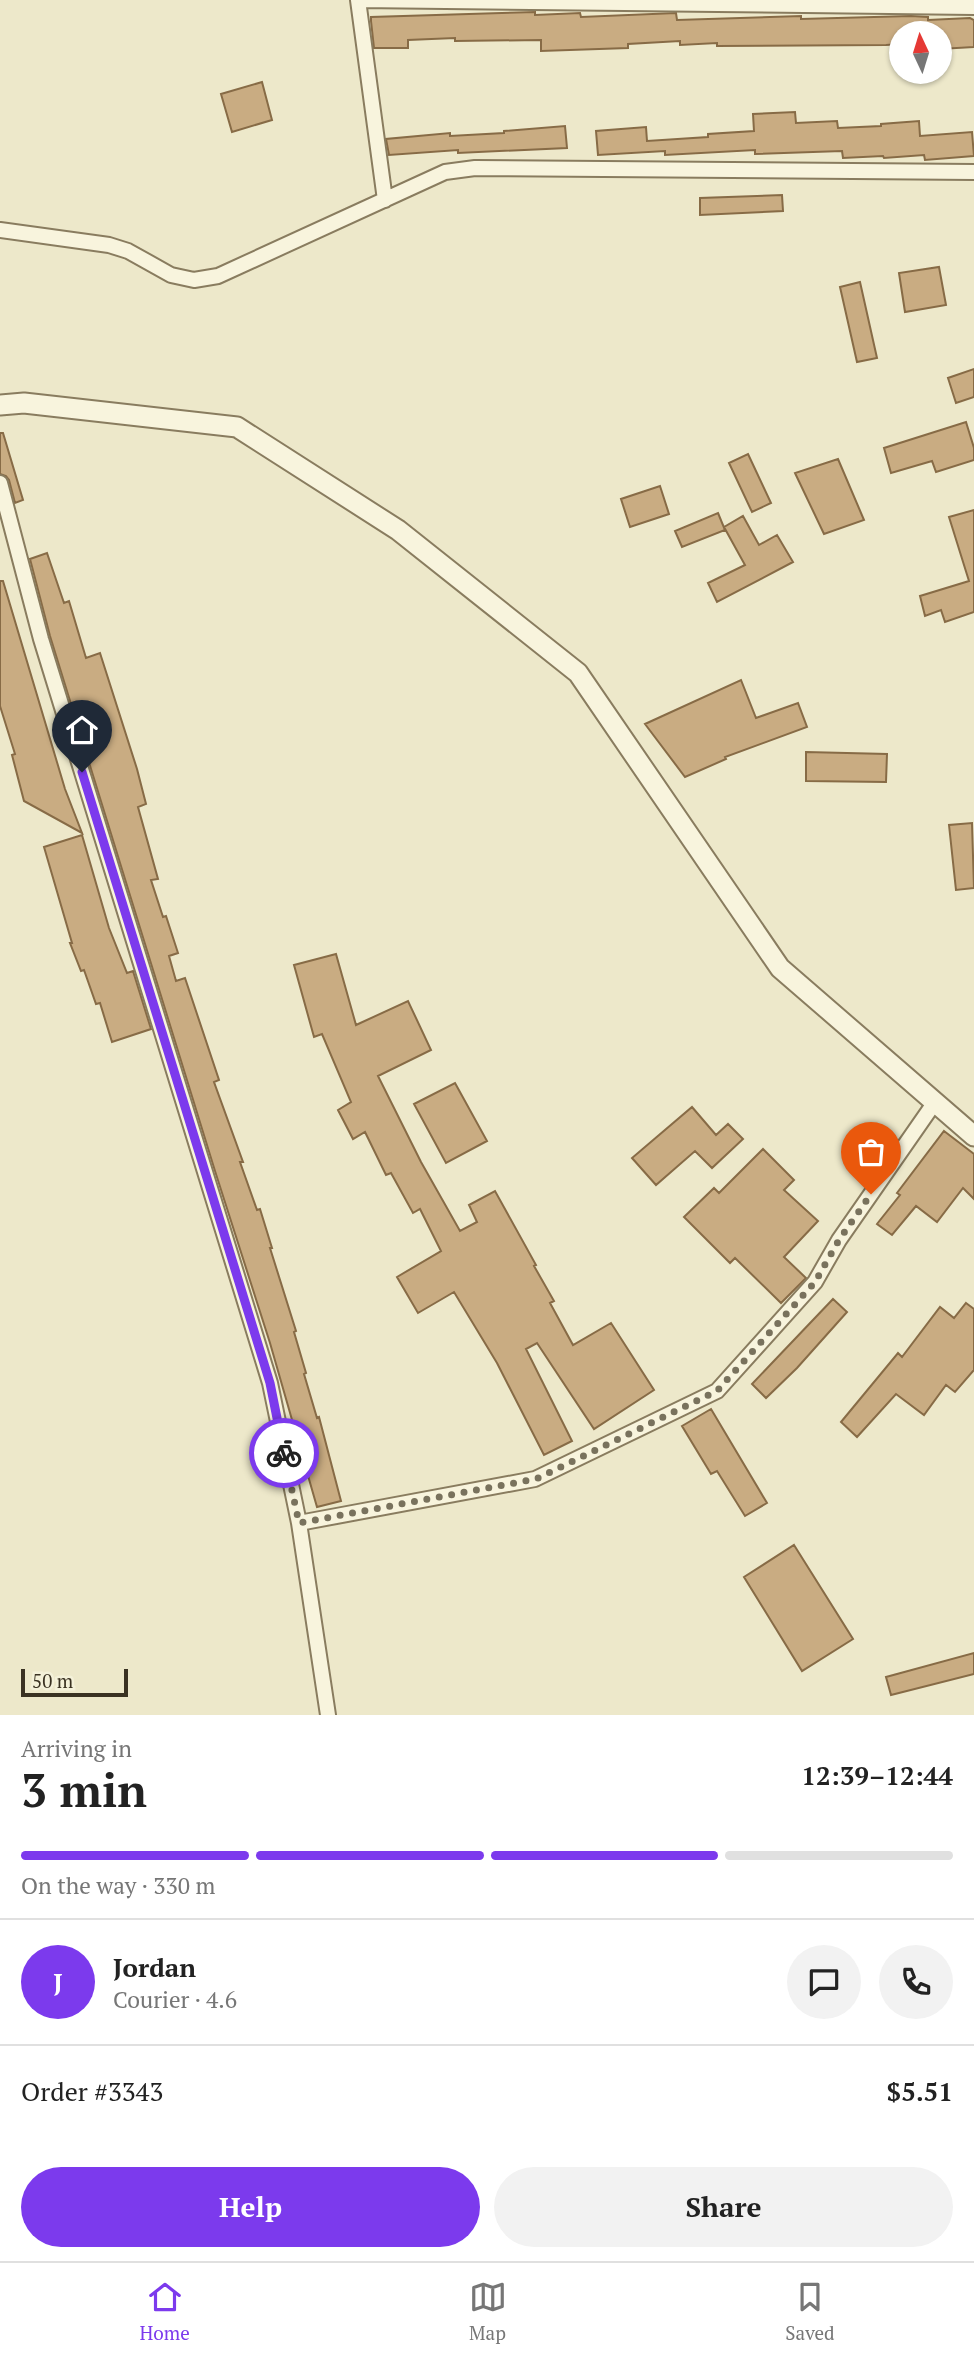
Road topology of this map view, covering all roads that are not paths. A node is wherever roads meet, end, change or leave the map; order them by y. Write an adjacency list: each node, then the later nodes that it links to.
1 (359, 0): 2 (street); 5 (street)
2 (688, 3): 3 (street)
3 (974, 7)
4 (974, 172): 5 (street)
5 (385, 200): 6 (street)
6 (0, 230)
7 (0, 405): 9 (street)
8 (0, 483): 11 (street)
9 (935, 1102): 10 (street); 11 (street)
10 (974, 1136)
11 (299, 1523): 12 (street)
12 (328, 1715)

